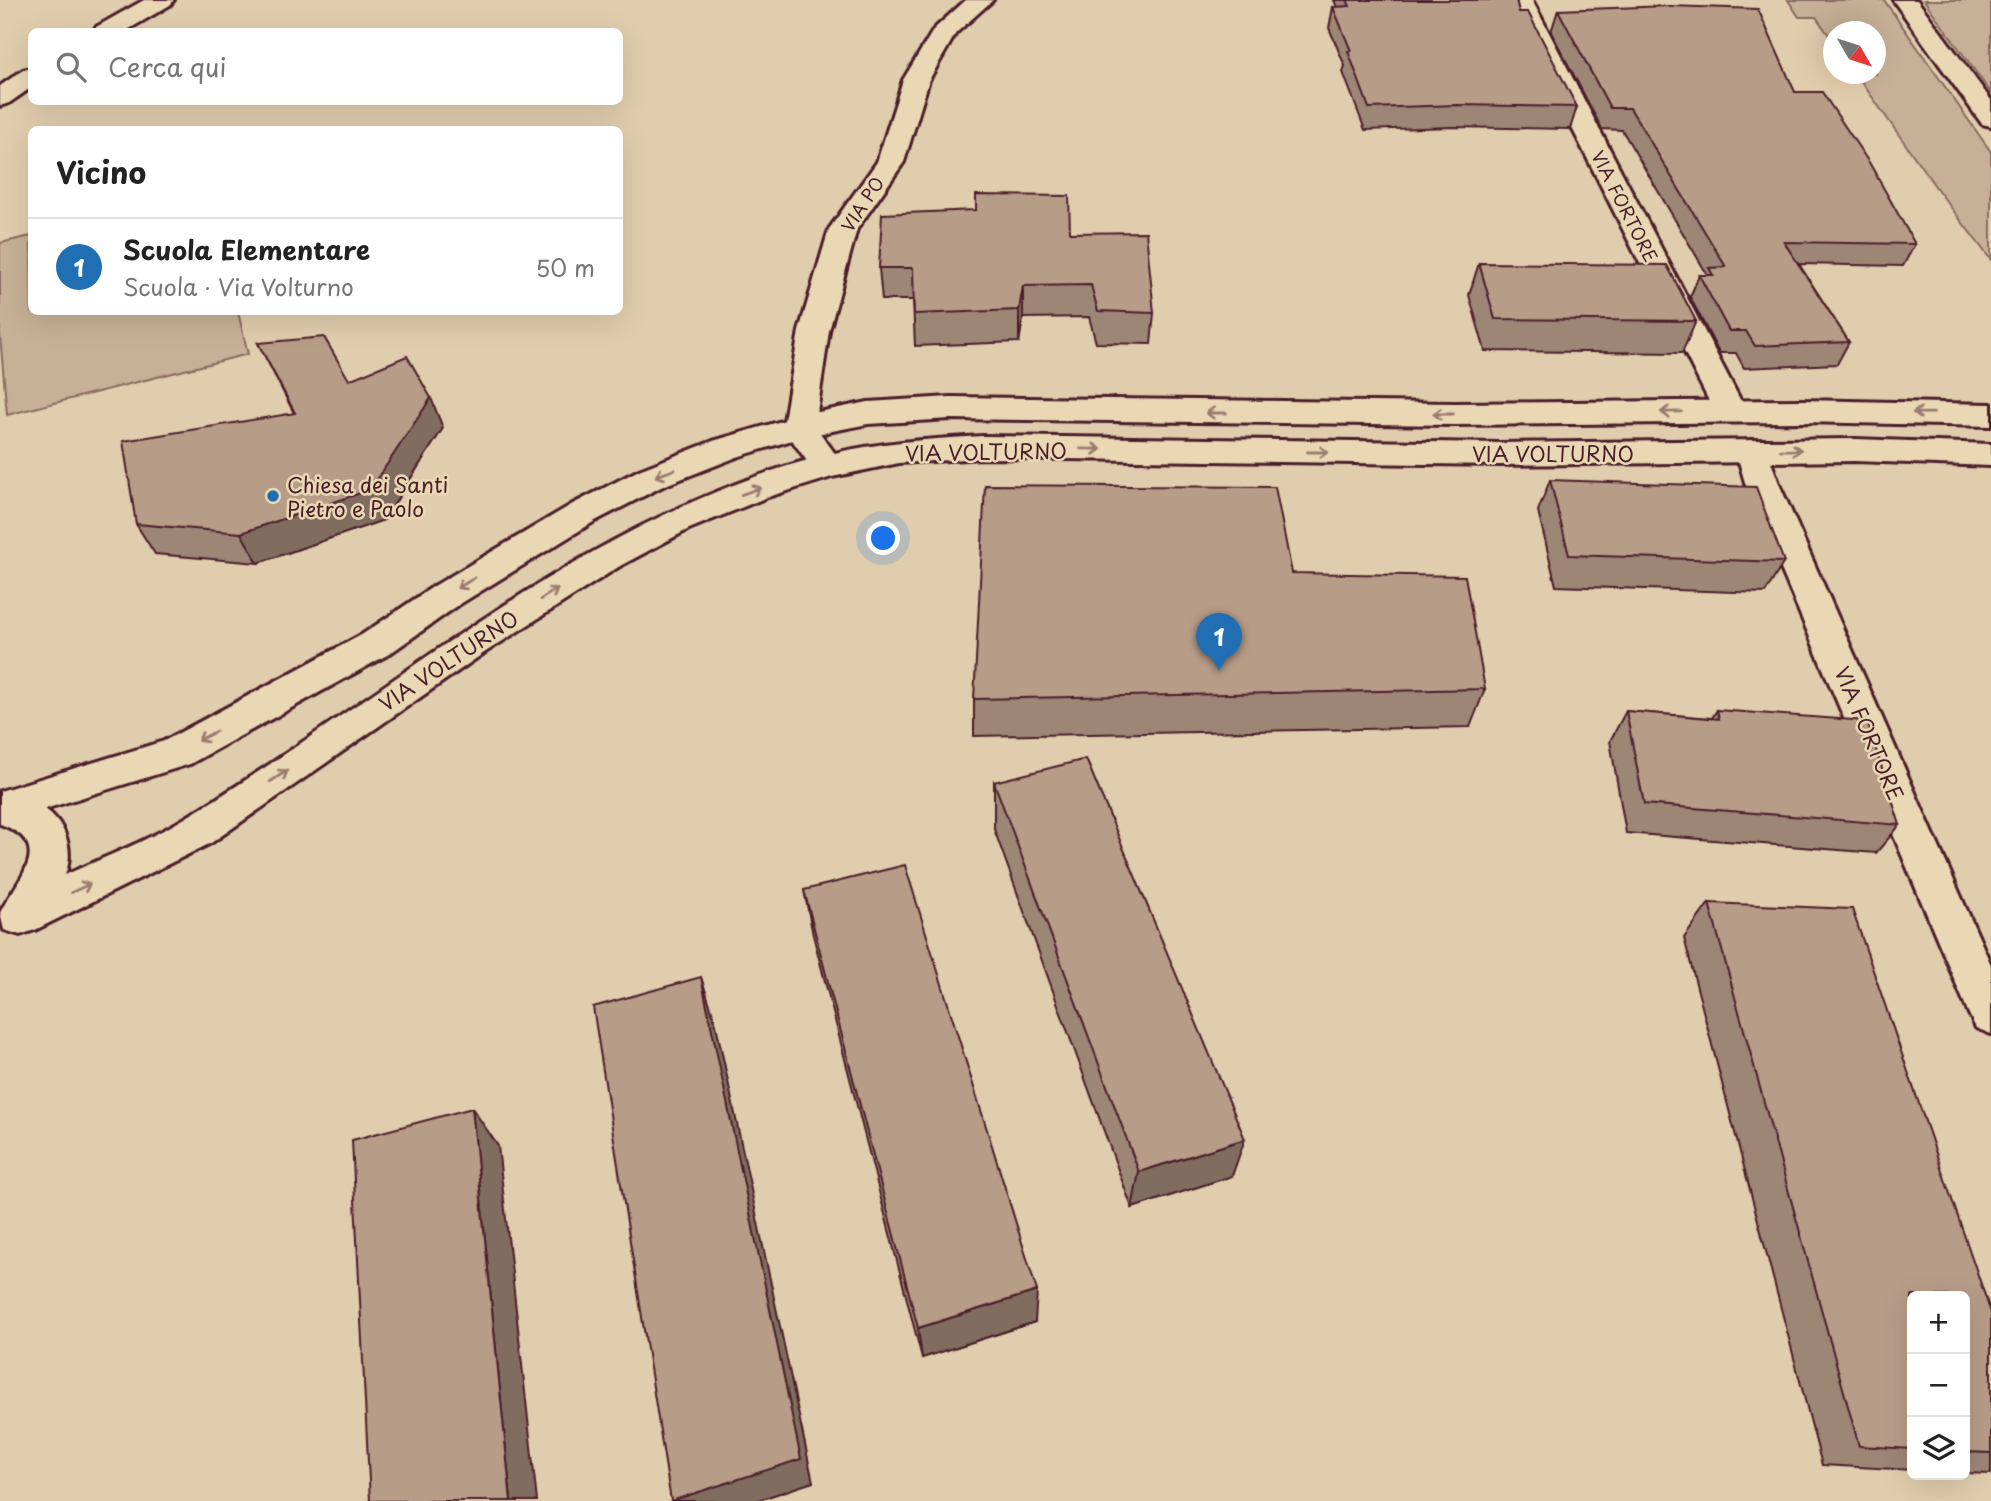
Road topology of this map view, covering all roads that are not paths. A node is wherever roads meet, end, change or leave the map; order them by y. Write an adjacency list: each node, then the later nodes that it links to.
1 (162, 0): 5 (street)
2 (981, 0): 11 (street, VIA PO)
3 (1520, 0): 9 (street, VIA FORTORE)
4 (1905, 0): 8 (street)
5 (112, 28)
6 (28, 78): 7 (street)
7 (0, 98)
8 (1991, 118)
9 (1730, 411): 10 (street, VIA VOLTURNO, one-way to 9); 11 (street, VIA VOLTURNO, one-way to 11)
10 (1991, 415)
11 (799, 426): 14 (street); 15 (street, VIA VOLTURNO, one-way to 15)
12 (1752, 451): 13 (street, VIA VOLTURNO, one-way to 13); 14 (street, VIA VOLTURNO, one-way to 12); 17 (street, VIA FORTORE)
13 (1991, 455)
14 (828, 466): 16 (street, VIA VOLTURNO, one-way to 14)
15 (0, 807): 16 (street, VIA VOLTURNO)
16 (10, 925)
17 (1991, 1014)

